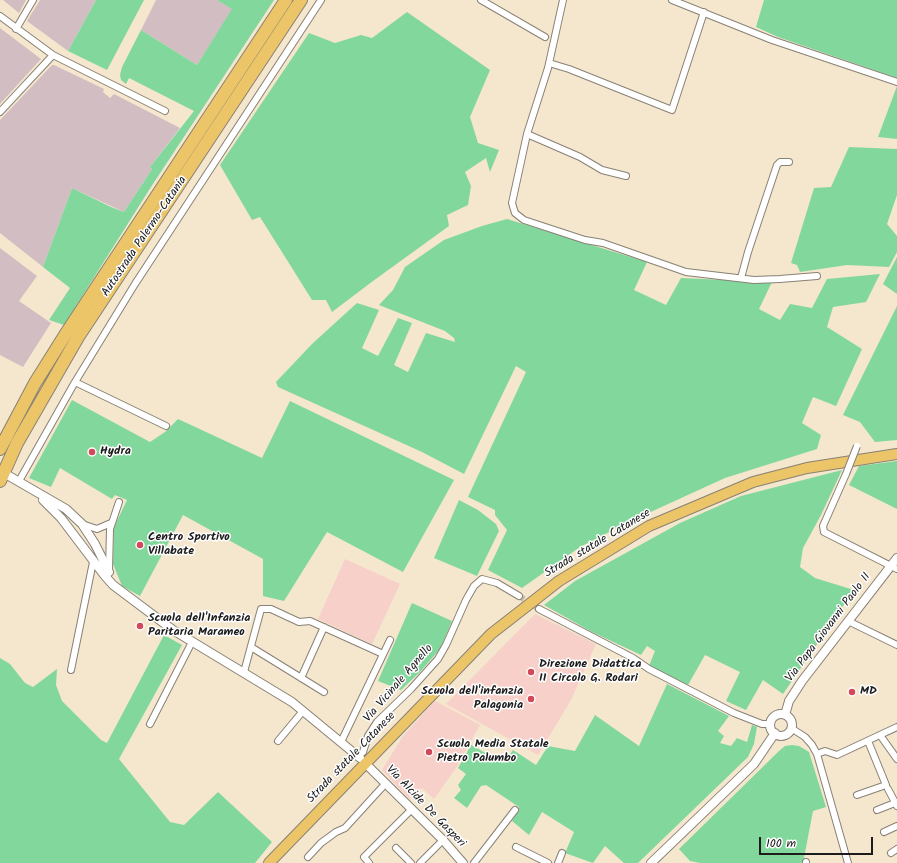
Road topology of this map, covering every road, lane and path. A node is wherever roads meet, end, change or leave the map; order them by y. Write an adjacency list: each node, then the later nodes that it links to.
1 (33, 0): 10 (street)
2 (286, 0): 25 (highway, Autostrada Palermo-Catania)
3 (301, 0): 27 (highway, Autostrada Palermo-Catania)
4 (321, 0): 22 (street)
5 (481, 0): 11 (street)
6 (562, 0): 13 (street)
7 (672, 0): 8 (street)
8 (704, 12): 13 (street); 14 (street)
9 (0, 16): 10 (street)
10 (16, 29): 12 (street)
11 (545, 37)
12 (53, 55): 15 (street); 16 (street)
13 (549, 63): 17 (street)
14 (897, 82)
15 (165, 111)
16 (0, 112)
17 (527, 134): 19 (street); 21 (street)
18 (789, 162): 21 (street)
19 (626, 176)
20 (816, 276): 21 (street)
21 (741, 278)
22 (75, 382): 23 (street); 28 (street)
23 (166, 426)
24 (857, 446): 38 (street, bridge)
25 (0, 449)
26 (897, 454): 82 (main road, Strada statale Catanese)
27 (4, 478): 28 (street)
28 (19, 481): 29 (street)
29 (29, 487): 32 (street); 33 (street)
30 (119, 502): 31 (street)
31 (111, 523): 32 (street); 39 (street)
32 (82, 524): 33 (street); 34 (street)
33 (72, 531): 35 (street)
34 (95, 544): 35 (street); 39 (street)
35 (85, 550): 37 (street)
36 (897, 558): 38 (street, Via Papa Giovanni Paolo II)
37 (94, 562): 39 (street); 49 (street)
38 (894, 568): 42 (street, Via Papa Giovanni Paolo II)
39 (107, 574): 45 (street)
40 (519, 596): 65 (street, Via Vicinale Agnello)
41 (539, 609): 56 (street)
42 (848, 621): 46 (street); 54 (street, Via Papa Giovanni Paolo II)
43 (324, 627): 47 (street); 48 (street); 51 (street)
44 (390, 640): 48 (street)
45 (192, 642): 50 (street); 55 (street)
46 (897, 645)
47 (250, 647): 50 (street); 51 (street)
48 (383, 654): 63 (street)
49 (71, 670)
50 (244, 672): 53 (street)
51 (301, 678): 52 (street)
52 (324, 692)
53 (303, 711): 61 (street); 63 (street)
54 (785, 715): 56 (street); 58 (street)
55 (150, 724)
56 (771, 724): 59 (street)
57 (897, 727): 60 (street)
58 (791, 728): 59 (street); 64 (street)
59 (775, 733): 90 (street)
60 (880, 735): 62 (street); 66 (street)
61 (278, 741)
62 (868, 741): 64 (street); 70 (street)
63 (341, 742): 65 (street)
64 (817, 754): 91 (street)
65 (360, 757)
66 (897, 759)
67 (370, 768): 68 (street, Via Alcide De Gasperi)
68 (386, 783): 72 (street, Via Alcide De Gasperi); 81 (street)
69 (888, 788): 71 (street)
70 (857, 795)
71 (896, 804): 74 (street)
72 (412, 809): 77 (street, Via Alcide De Gasperi); 83 (street)
73 (515, 810): 87 (street)
74 (877, 810)
75 (897, 826): 76 (street)
76 (884, 832)
77 (443, 840): 85 (street); 86 (street, Via Alcide De Gasperi)
78 (516, 847): 88 (street)
79 (396, 848): 84 (street)
80 (562, 853): 89 (street)
81 (308, 857)
82 (269, 863)
83 (369, 863)
84 (411, 863)
85 (420, 863)
86 (463, 863)
87 (474, 863)
88 (548, 863)
89 (558, 863)
90 (651, 863)
91 (848, 863)

